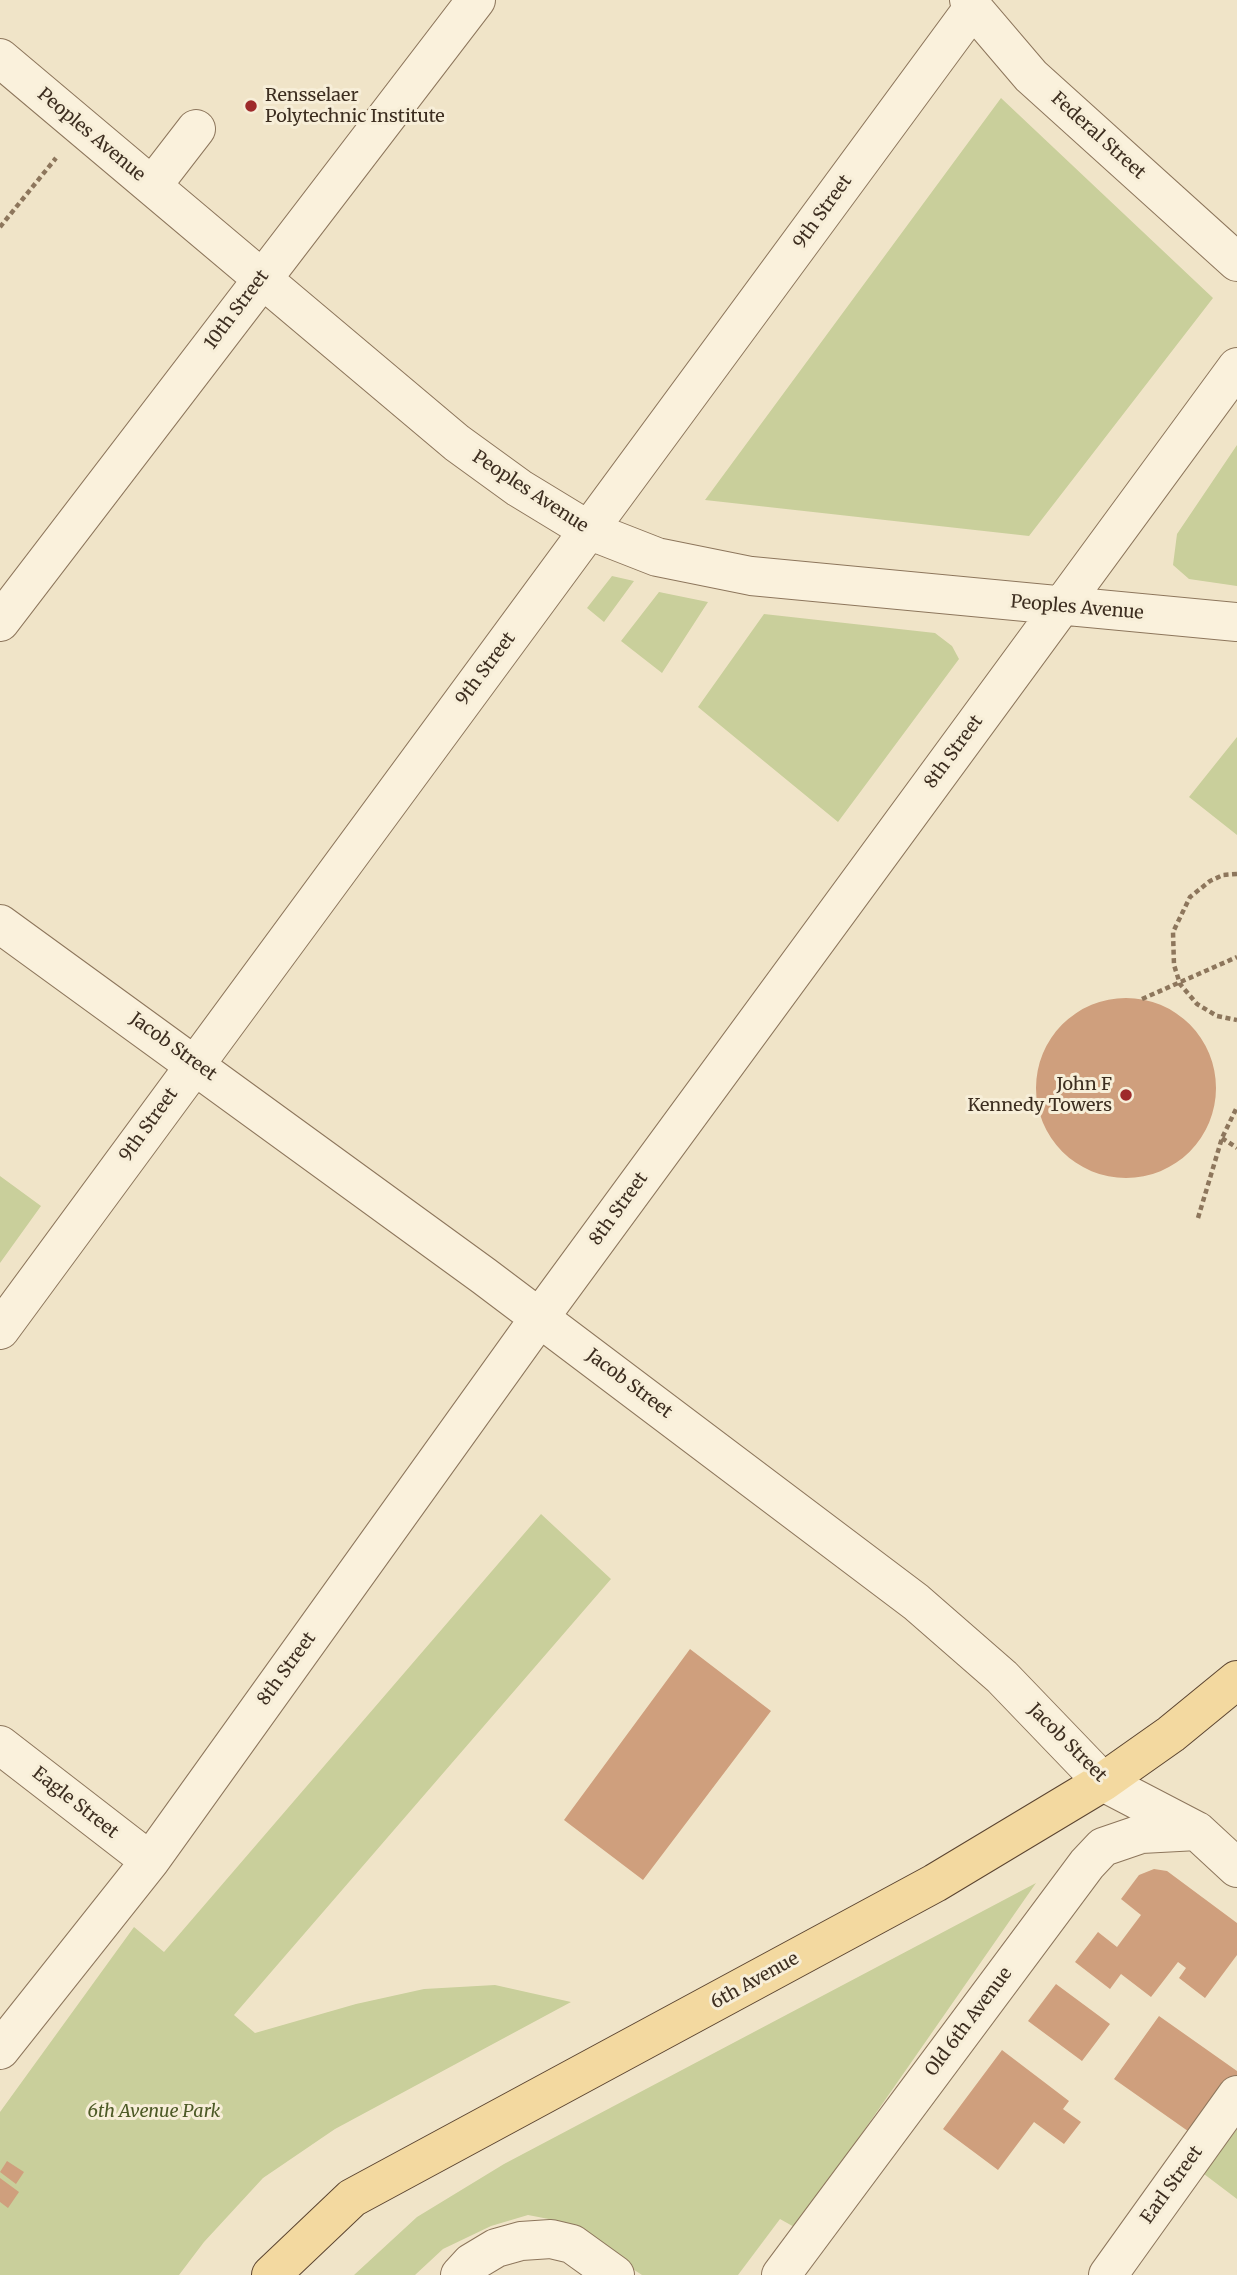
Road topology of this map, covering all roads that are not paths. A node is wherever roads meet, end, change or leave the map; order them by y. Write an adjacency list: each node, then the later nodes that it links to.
1 (476, 0): 7 (street, 10th Street)
2 (971, 4): 6 (street, Federal Street); 9 (street, 9th Street)
3 (0, 58): 5 (street, Peoples Avenue)
4 (196, 129): 5 (street)
5 (152, 186): 7 (street, Peoples Avenue)
6 (1237, 262)
7 (262, 277): 9 (street, Peoples Avenue); 11 (street, 10th Street)
8 (1237, 367): 10 (street, 8th Street)
9 (588, 530): 10 (street, Peoples Avenue); 14 (street, 9th Street)
10 (1061, 606): 12 (street, Peoples Avenue); 15 (street, 8th Street)
11 (0, 622)
12 (1237, 622)
13 (0, 924): 14 (street, Jacob Street)
14 (195, 1062): 15 (street, Jacob Street); 16 (street, 9th Street)
15 (540, 1317): 19 (street, Jacob Street); 22 (street, 8th Street)
16 (0, 1330)
17 (1237, 1680): 19 (main road, 6th Avenue)
18 (0, 1745): 22 (street, Eagle Street)
19 (1103, 1782): 20 (street, Jacob Street); 21 (street); 26 (main road, 6th Avenue)
20 (1197, 1831): 21 (street); 23 (street, Jacob Street)
21 (1103, 1847): 29 (street, Old 6th Avenue)
22 (150, 1861): 24 (street, 8th Street)
23 (1237, 1868)
24 (0, 2050)
25 (1237, 2095): 30 (street, Earl Street)
26 (271, 2275)
27 (460, 2275): 28 (street)
28 (615, 2275)
29 (781, 2275)
30 (1108, 2275)

